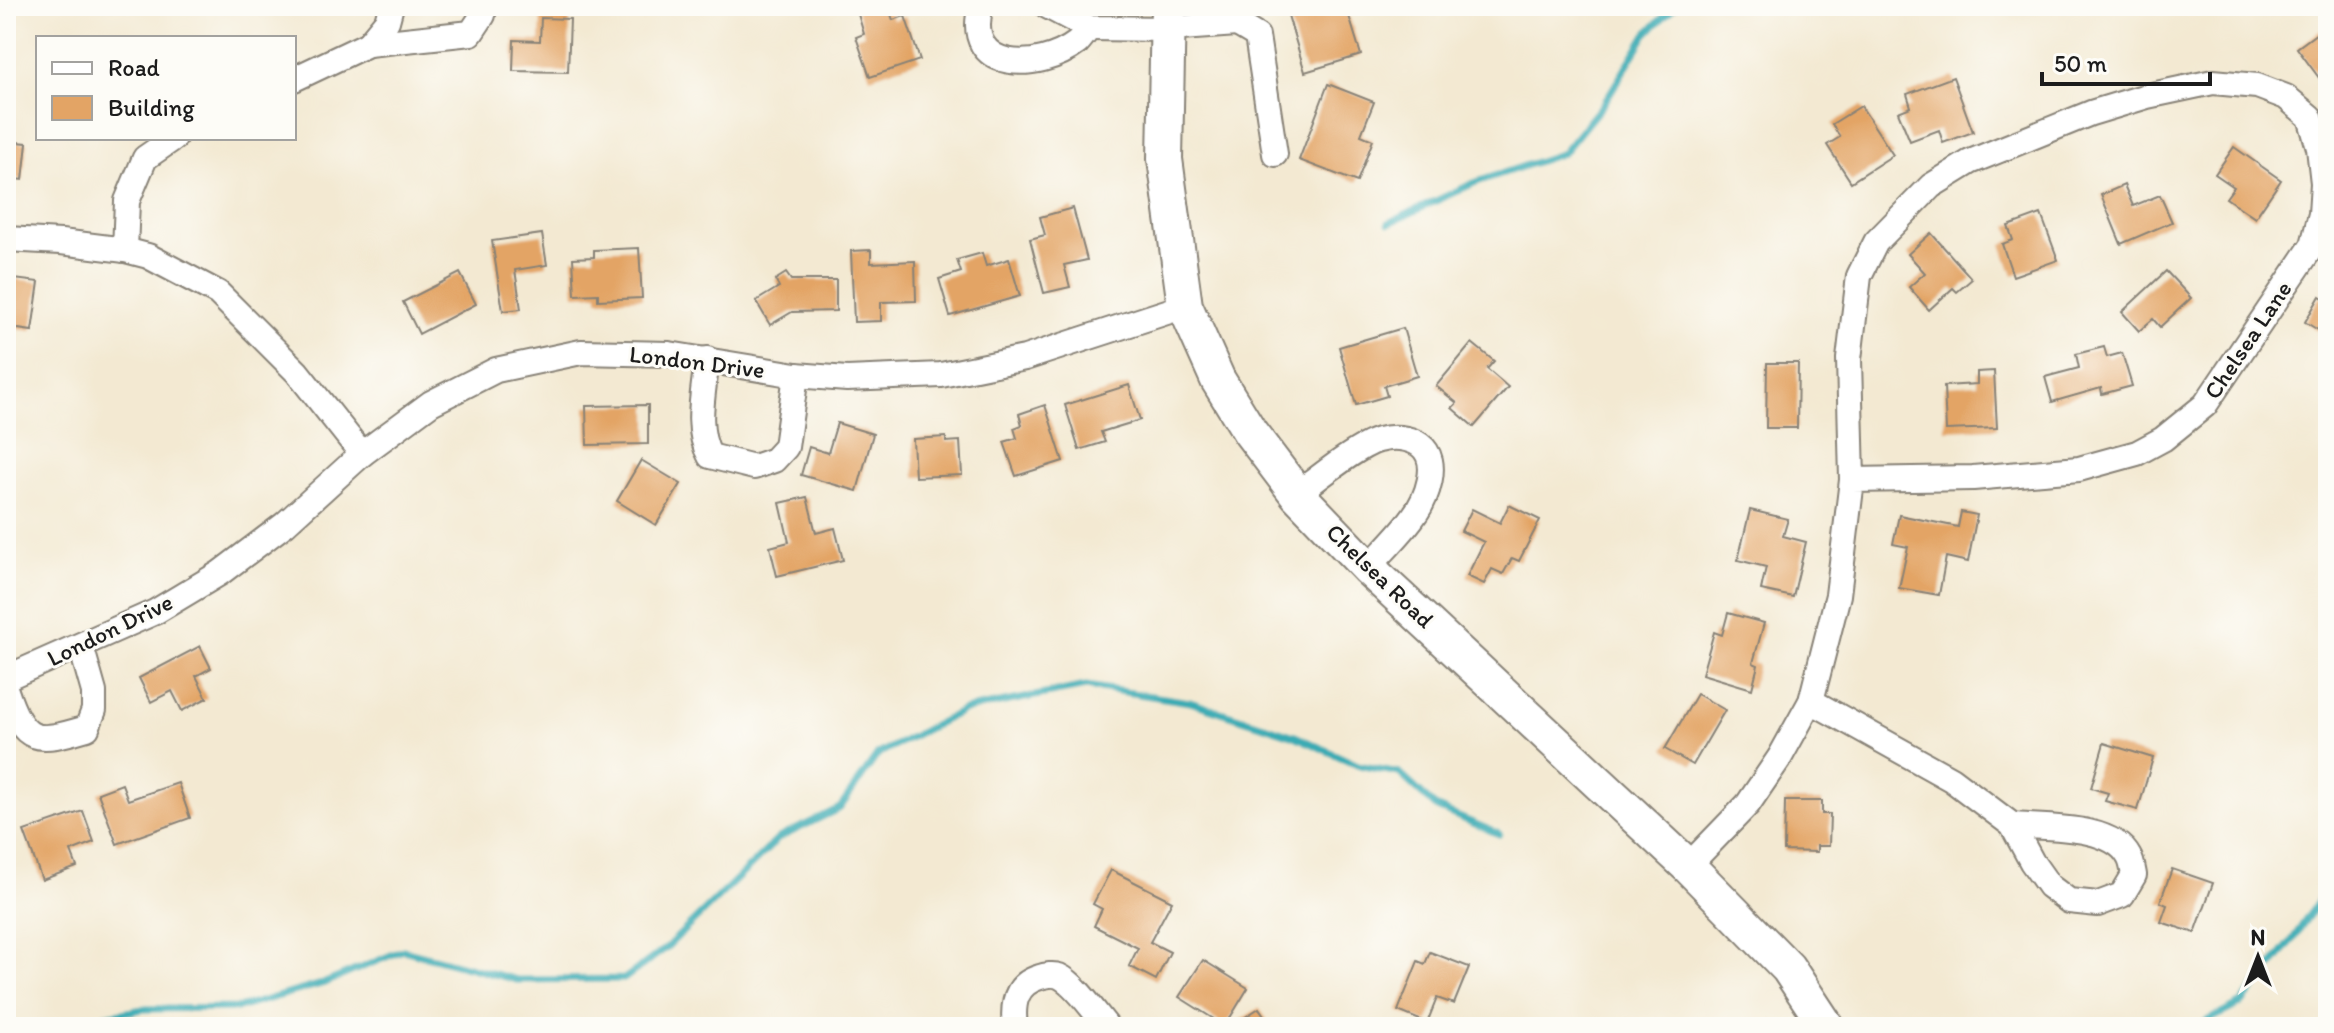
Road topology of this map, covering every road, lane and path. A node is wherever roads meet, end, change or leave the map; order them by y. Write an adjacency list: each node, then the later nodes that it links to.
1 (391, 6): 8 (street)
2 (484, 6): 8 (street)
3 (981, 6): 7 (street)
4 (1047, 6): 7 (street)
5 (1238, 15): 6 (street); 11 (street)
6 (1167, 17): 7 (street); 14 (street, Chelsea Road)
7 (1089, 28)
8 (368, 44): 9 (street)
9 (296, 78)
10 (171, 140): 13 (street)
11 (1275, 154)
12 (6, 239): 13 (street)
13 (125, 250): 17 (street)
14 (1185, 306): 16 (street, London Drive); 19 (street, Chelsea Road)
15 (707, 359): 16 (street, London Drive); 16 (street); 17 (street, London Drive)
16 (796, 375)
17 (362, 454): 21 (street, London Drive)
18 (1852, 480): 18 (street, Chelsea Lane); 24 (street, Chelsea Lane)
19 (1297, 494): 20 (street, Chelsea Road); 20 (street)
20 (1368, 568): 26 (street, Chelsea Road)
21 (81, 646): 22 (street, London Drive); 23 (street)
22 (6, 678)
23 (6, 691)
24 (1811, 701): 25 (street); 26 (street, Chelsea Lane)
25 (2012, 825): 25 (street)
26 (1688, 866): 29 (street, Chelsea Road)
27 (1015, 1027): 28 (street)
28 (1107, 1027)
29 (1827, 1027)

